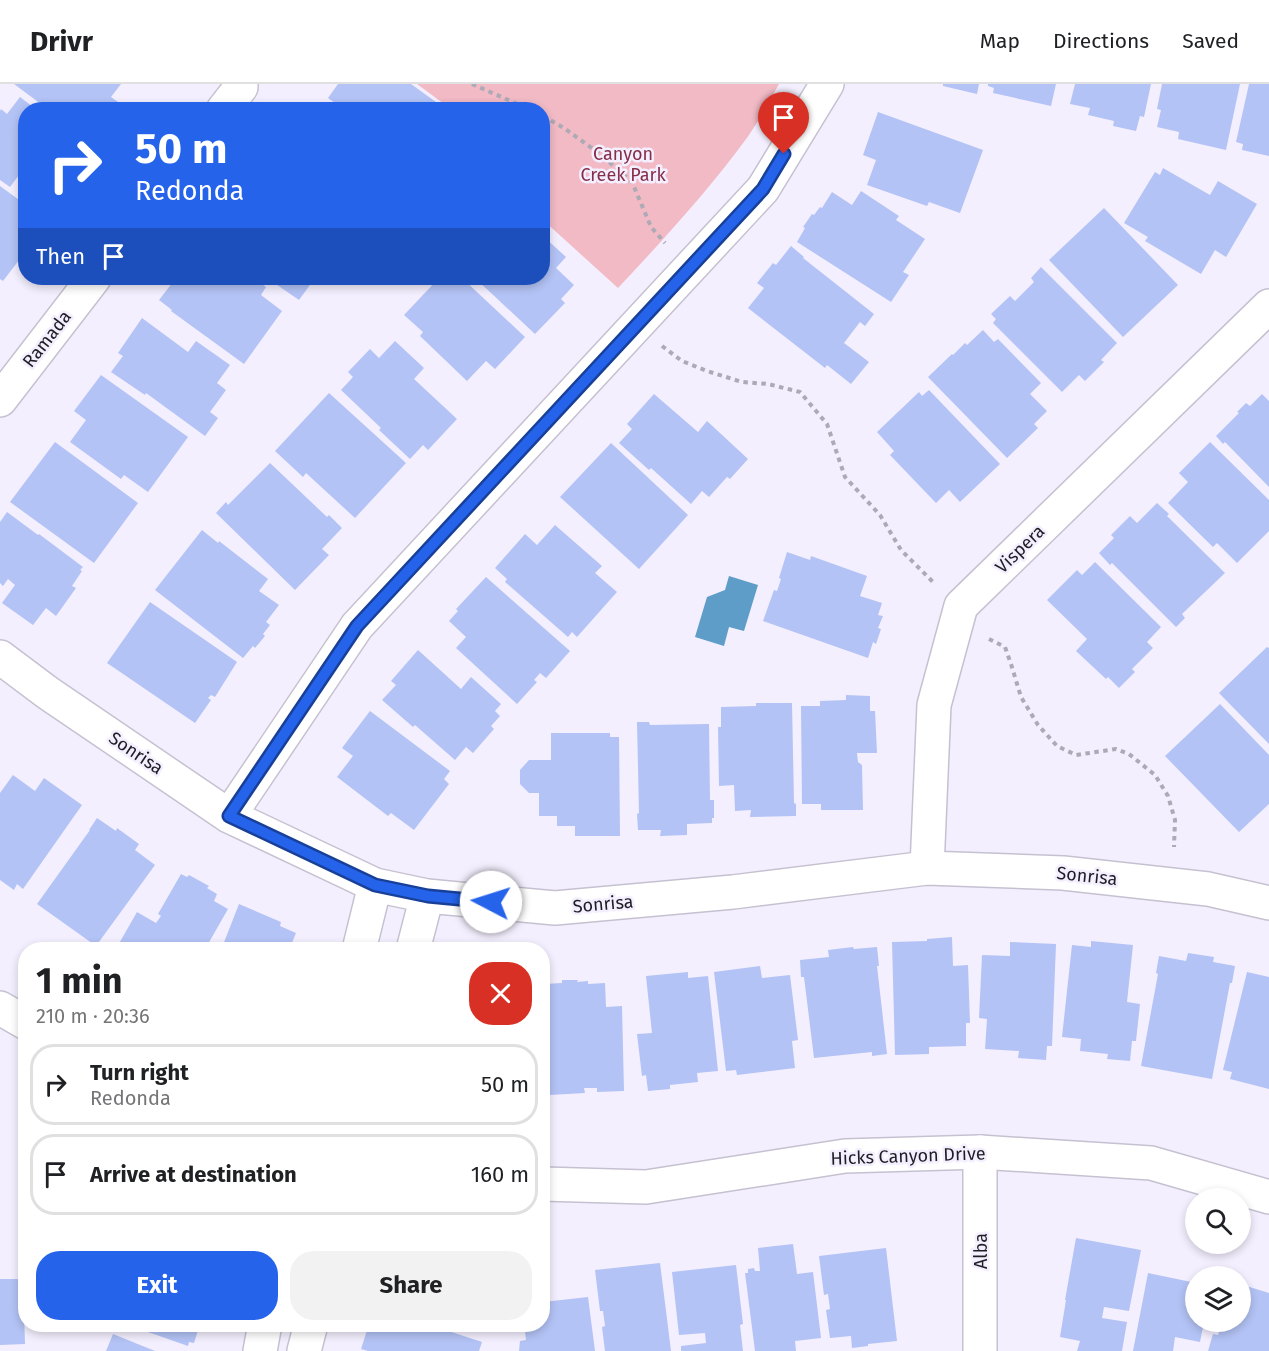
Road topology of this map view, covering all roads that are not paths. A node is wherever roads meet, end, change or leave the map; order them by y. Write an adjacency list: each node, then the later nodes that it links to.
1 (827, 84): 6 (street)
2 (89, 285): 4 (street, Ramada)
3 (1269, 306): 7 (street, Vispera)
4 (0, 400)
5 (0, 657): 6 (street, Sonrisa)
6 (229, 816): 8 (street, Sonrisa)
7 (927, 868): 9 (street, Sonrisa); 10 (street, Sonrisa)
8 (375, 885): 9 (street, Sonrisa); 11 (street)
9 (428, 896): 12 (street)
10 (1269, 903)
11 (361, 942)
12 (415, 942)
13 (0, 1008): 14 (street)
14 (18, 1018)
15 (981, 1152): 16 (street, Hicks Canyon Drive); 17 (street, Hicks Canyon Drive); 22 (street, Alba)
16 (550, 1184)
17 (1269, 1197)
18 (264, 1332): 20 (street)
19 (309, 1332): 21 (street)
20 (260, 1351)
21 (304, 1351)
22 (980, 1351)

